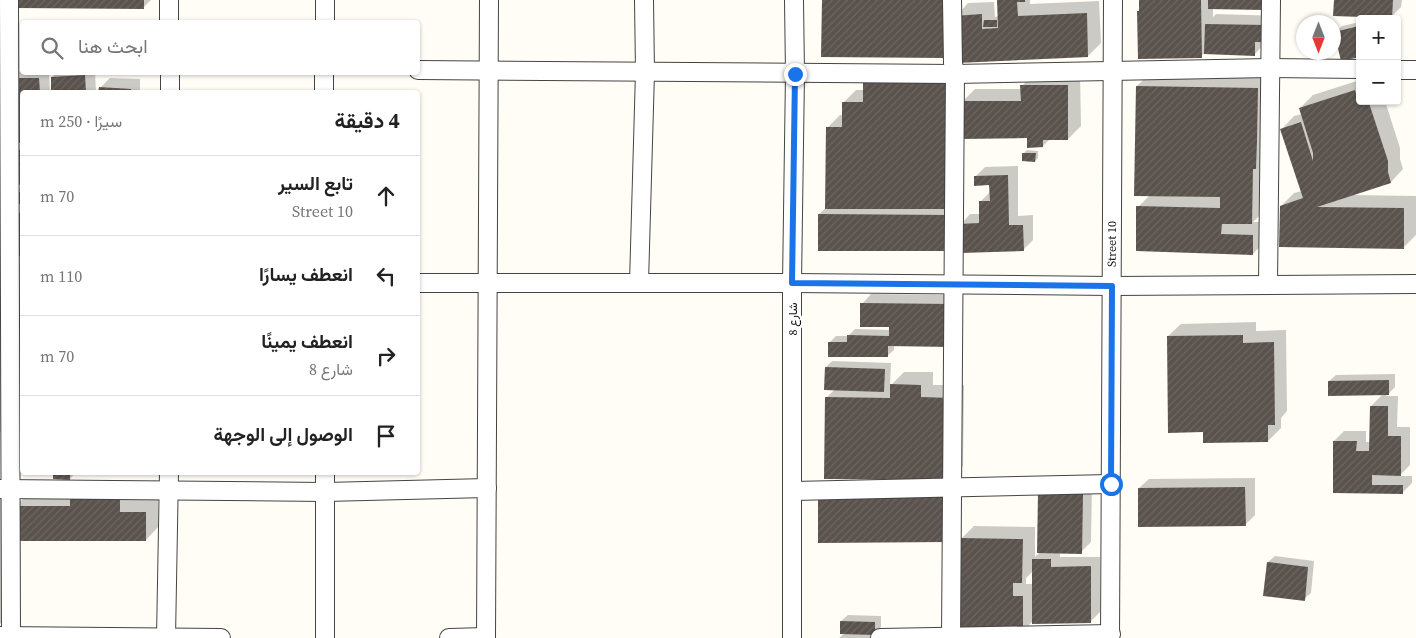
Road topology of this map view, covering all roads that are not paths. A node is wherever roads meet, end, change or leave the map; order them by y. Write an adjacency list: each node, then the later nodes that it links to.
1 (9, 0): 13 (street)
2 (169, 0): 10 (street)
3 (325, 0): 11 (street)
4 (489, 0): 16 (street)
5 (644, 0): 20 (street)
6 (794, 0): 21 (street, شارع 8)
7 (952, 0): 22 (street)
8 (1113, 0): 19 (street, Street 10)
9 (1271, 0): 12 (street)
10 (169, 20)
11 (325, 20)
12 (1270, 68): 14 (street); 19 (street); 33 (street)
13 (10, 69): 27 (street)
14 (1356, 69)
15 (420, 70): 16 (street)
16 (490, 70): 20 (street); 28 (street)
17 (1401, 70): 18 (street)
18 (1416, 70)
19 (1113, 71): 22 (street); 35 (street, Street 10)
20 (645, 72): 21 (street); 30 (street)
21 (795, 74): 22 (street); 31 (street, شارع 8)
22 (955, 74): 34 (street)
23 (170, 75): 25 (street)
24 (324, 75): 26 (street)
25 (170, 90)
26 (324, 90)
27 (11, 282): 41 (street)
28 (488, 282): 29 (street); 30 (street); 39 (street)
29 (420, 283)
30 (639, 283): 31 (street)
31 (792, 283): 34 (street); 42 (street, شارع 8)
32 (1416, 284): 33 (street)
33 (1268, 285): 35 (street)
34 (954, 286): 35 (street); 40 (street)
35 (1112, 286): 38 (street, Street 10)
36 (325, 475): 43 (street)
37 (169, 481): 41 (street); 43 (street); 46 (street)
38 (1111, 484): 40 (street); 45 (street, Street 10)
39 (487, 488): 43 (street); 51 (street)
40 (952, 488): 42 (street); 47 (street)
41 (5, 489): 44 (street)
42 (793, 491): 52 (street, شارع 8)
43 (325, 492): 49 (street)
44 (6, 636): 46 (street)
45 (1110, 636): 47 (street)
46 (166, 637): 48 (street)
47 (951, 637): 53 (street)
48 (221, 638)
49 (325, 638)
50 (449, 638): 51 (street)
51 (486, 638)
52 (792, 638)
53 (880, 638)

